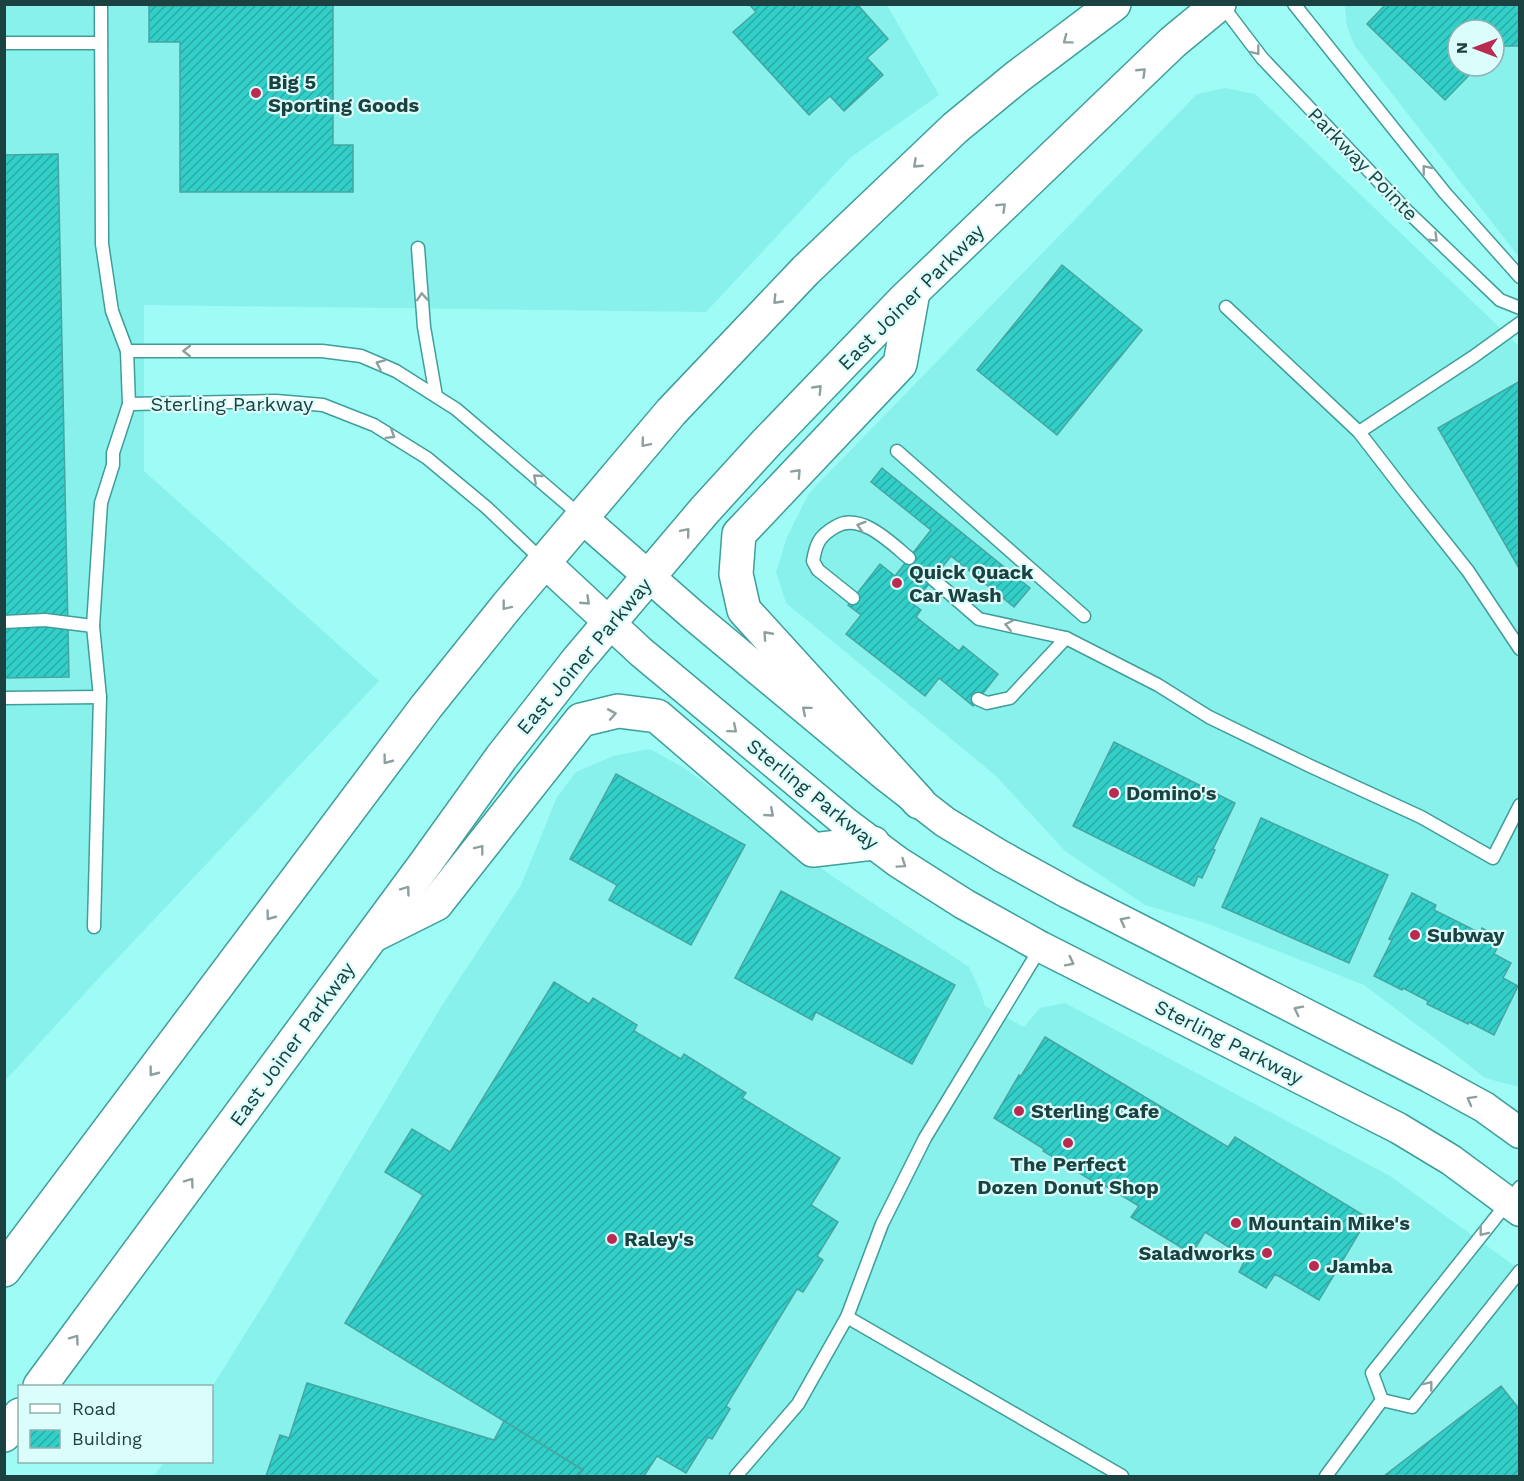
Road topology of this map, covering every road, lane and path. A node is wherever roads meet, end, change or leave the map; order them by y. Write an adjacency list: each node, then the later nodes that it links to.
1 (101, 4): 6 (lane)
2 (1114, 4): 18 (main road, one-way to 18)
3 (1220, 4): 9 (main road, East Joiner Parkway, one-way to 3); 11 (lane, Parkway Pointe, one-way to 11)
4 (1294, 4): 8 (lane, Parkway Pointe, one-way to 4)
5 (4, 43): 6 (lane)
6 (101, 43): 13 (lane)
7 (418, 248): 14 (lane, one-way to 7)
8 (1520, 277)
9 (913, 292): 21 (main road, East Joiner Parkway, one-way to 9); 33 (main road, one-way to 9)
10 (1226, 307): 16 (lane)
11 (1520, 308)
12 (1520, 323): 16 (lane)
13 (127, 351): 14 (lane, one-way to 13); 15 (lane)
14 (436, 396): 18 (lane, one-way to 14)
15 (129, 404): 20 (lane, Sterling Parkway, one-way to 20); 27 (lane)
16 (1359, 432): 29 (lane)
17 (897, 451): 24 (lane)
18 (582, 517): 20 (main road); 21 (street)
19 (909, 558): 23 (lane, one-way to 23)
20 (543, 561): 26 (street, Sterling Parkway, one-way to 26); 41 (main road, one-way to 41)
21 (649, 577): 26 (main road, East Joiner Parkway); 33 (street, one-way to 21)
22 (933, 579): 28 (lane, one-way to 22)
23 (853, 598)
24 (1084, 616)
25 (4, 622): 27 (lane)
26 (610, 623): 35 (street, Sterling Parkway, one-way to 35); 37 (main road, East Joiner Parkway, one-way to 26)
27 (93, 626): 30 (lane)
28 (1066, 638): 32 (lane); 34 (lane)
29 (1520, 649)
30 (100, 697): 31 (lane); 36 (lane)
31 (4, 698)
32 (978, 699)
33 (919, 802): 39 (street, one-way to 33)
34 (1520, 805)
35 (873, 843): 37 (main road, one-way to 35); 38 (street, Sterling Parkway, one-way to 38)
36 (94, 927)
37 (372, 936): 44 (main road, East Joiner Parkway, one-way to 37)
38 (1041, 947): 40 (street, Sterling Parkway, one-way to 40); 43 (lane)
39 (1520, 1132)
40 (1516, 1200): 45 (lane, one-way to 45)
41 (4, 1270)
42 (1520, 1271): 45 (lane, one-way to 42)
43 (847, 1317): 48 (lane); 49 (lane)
44 (41, 1385)
45 (1382, 1400): 50 (lane)
46 (18, 1418): 47 (main road)
47 (4, 1435)
48 (736, 1476)
49 (1122, 1476)
50 (1326, 1476)

